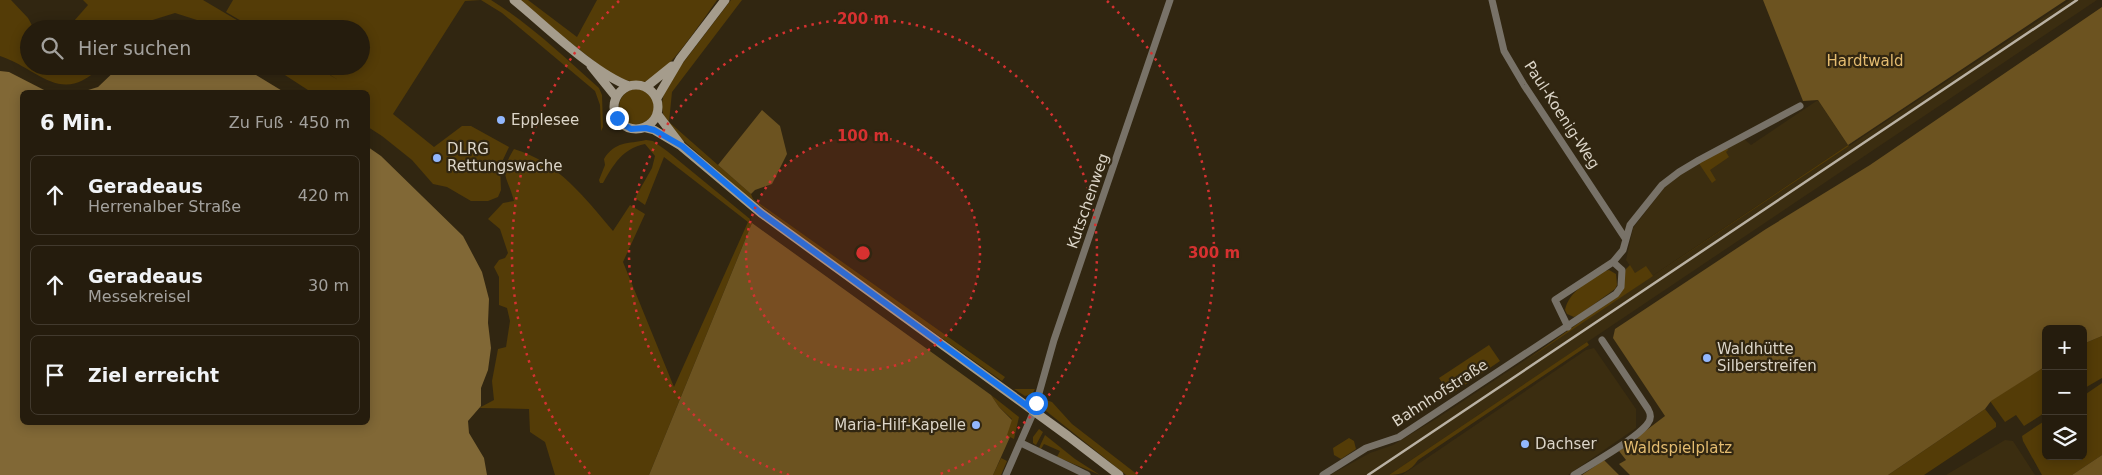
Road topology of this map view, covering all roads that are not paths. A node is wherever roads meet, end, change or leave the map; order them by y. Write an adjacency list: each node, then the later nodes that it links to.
1 (514, 0): 6 (main road)
2 (725, 0): 5 (main road)
3 (1170, 0): 19 (street, Kutschenweg)
4 (1492, 0): 15 (street, Paul-Koenig-Weg)
5 (680, 59): 8 (main road); 10 (main road)
6 (587, 62): 7 (main road); 9 (main road)
7 (629, 86): 8 (main road); 9 (main road)
8 (646, 87): 10 (main road)
9 (616, 97): 13 (main road)
10 (657, 98): 12 (main road)
11 (1800, 106): 15 (street)
12 (658, 115): 13 (main road); 14 (main road)
13 (646, 128): 14 (main road)
14 (682, 146): 19 (main road)
15 (1625, 238): 16 (street)
16 (1613, 262): 17 (street, Bahnhofstraße); 17 (street)
17 (1568, 327): 24 (street, Bahnhofstraße)
18 (1602, 340): 25 (street)
19 (1034, 411): 20 (street, Kutschenweg); 23 (main road)
20 (1021, 443): 21 (street); 22 (street)
21 (1006, 475)
22 (1087, 475)
23 (1119, 475)
24 (1323, 475)
25 (1574, 475)

